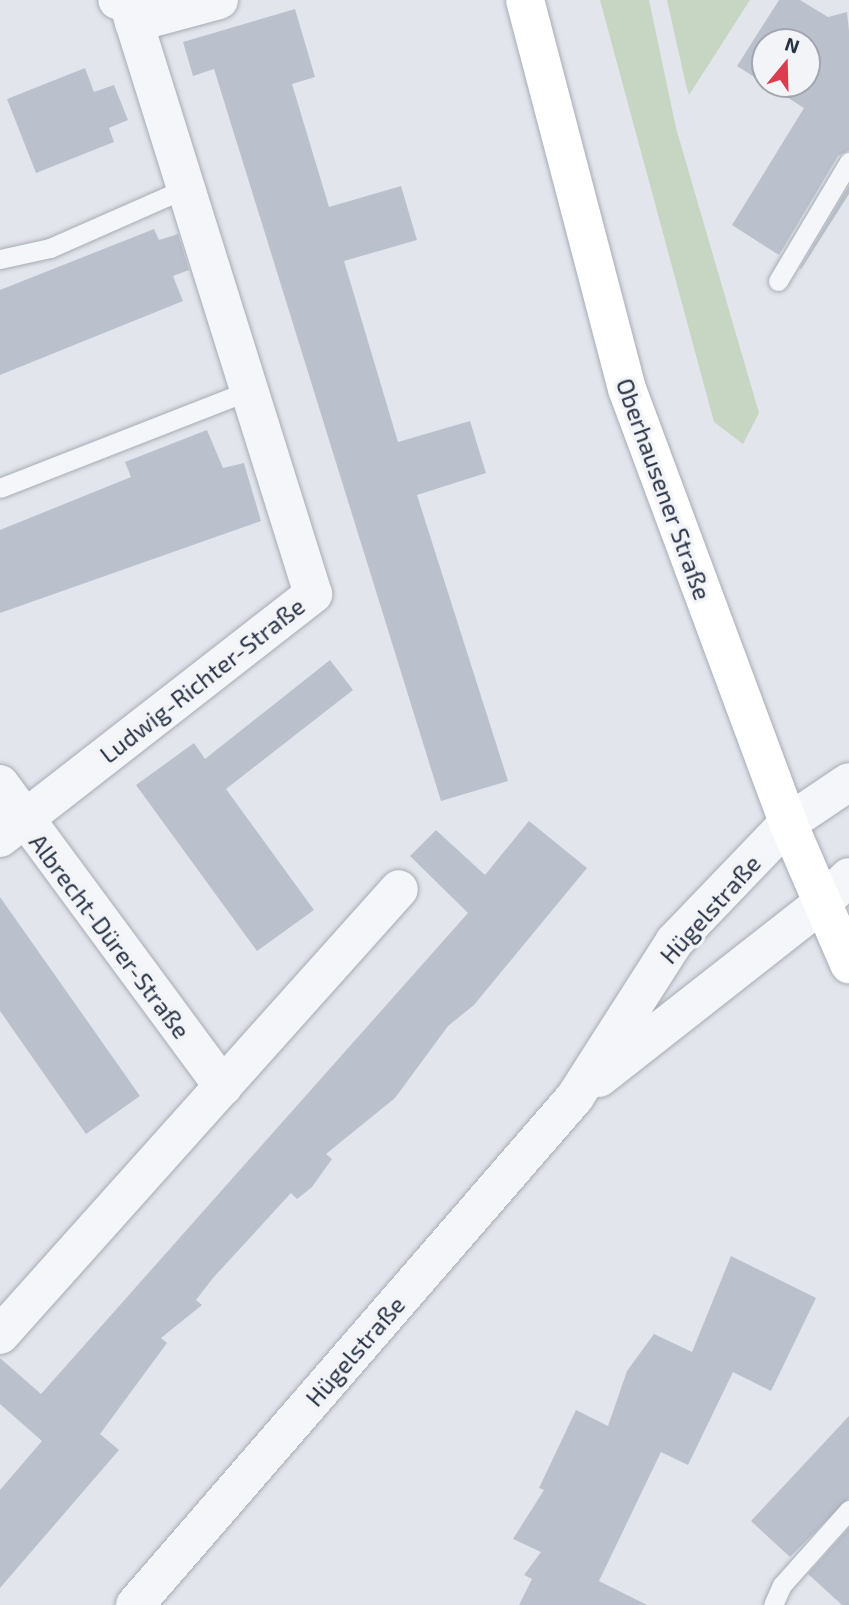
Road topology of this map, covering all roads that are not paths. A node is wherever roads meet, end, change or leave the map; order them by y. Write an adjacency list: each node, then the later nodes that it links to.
1 (219, 0): 3 (street)
2 (525, 0): 12 (main road, Oberhausener Straße)
3 (126, 11): 5 (street, Ludwig-Richter-Straße)
4 (849, 162): 7 (lane)
5 (186, 188): 6 (lane); 8 (street, Ludwig-Richter-Straße)
6 (0, 259)
7 (778, 281)
8 (253, 389): 9 (lane); 13 (street, Ludwig-Richter-Straße)
9 (0, 488)
10 (849, 782): 12 (street, Hügelstraße)
11 (0, 784): 13 (street, Albrecht-Dürer-Straße)
12 (788, 823): 16 (main road, Oberhausener Straße); 19 (street, Hügelstraße)
13 (11, 829): 18 (street, Albrecht-Dürer-Straße)
14 (849, 877): 16 (street, Hügelstraße)
15 (399, 889): 18 (street)
16 (822, 902): 17 (main road, Oberhausener Straße); 19 (street, Hügelstraße)
17 (849, 964)
18 (223, 1087): 20 (street)
19 (575, 1097): 22 (street, Hügelstraße)
20 (0, 1335)
21 (849, 1510): 23 (lane)
22 (135, 1605)
23 (773, 1605)

